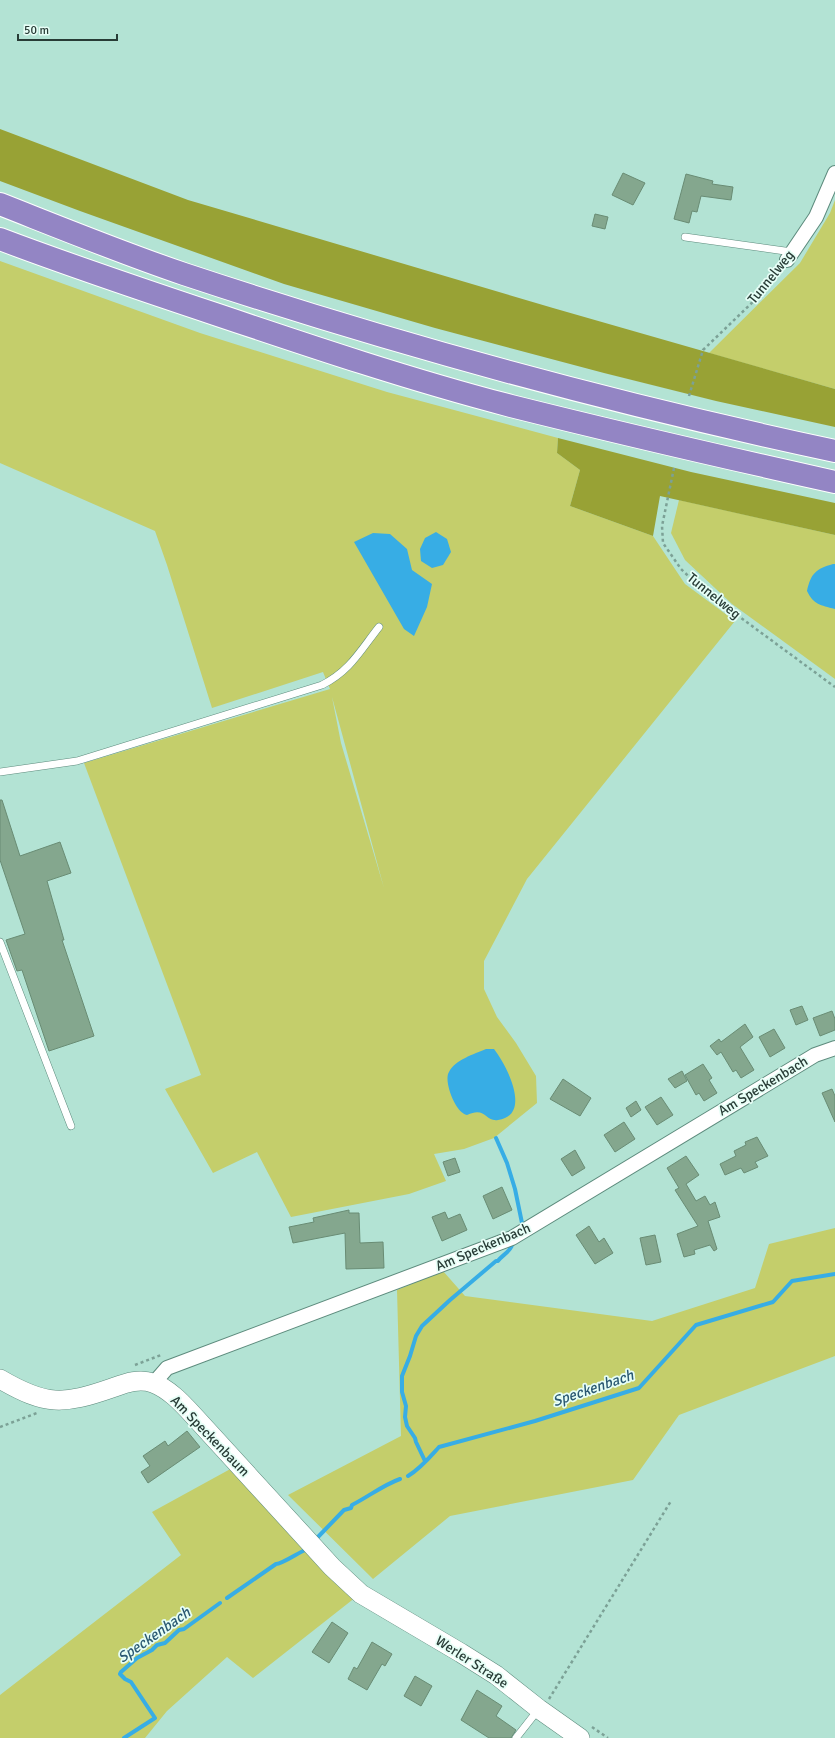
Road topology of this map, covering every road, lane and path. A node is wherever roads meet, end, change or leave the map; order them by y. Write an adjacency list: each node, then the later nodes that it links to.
1 (835, 173): 5 (street, Tunnelweg)
2 (0, 204): 7 (highway)
3 (685, 237): 5 (lane)
4 (0, 239): 9 (highway)
5 (789, 256): 6 (path, Tunnelweg)
6 (689, 396)
7 (835, 451)
8 (674, 468): 11 (path, Tunnelweg)
9 (835, 482)
10 (379, 627): 12 (lane)
11 (835, 687)
12 (0, 772)
13 (0, 942): 15 (lane)
14 (835, 1048): 19 (street, Am Speckenbach)
15 (71, 1126)
16 (155, 1358): 17 (path)
17 (132, 1366)
18 (0, 1379): 20 (main road, Am Speckenbaum)
19 (154, 1383): 20 (main road, Am Speckenbaum); 23 (main road, Am Speckenbaum)
20 (46, 1400): 21 (path)
21 (0, 1427)
22 (671, 1501): 24 (path)
23 (358, 1592): 24 (main road, Werler Straße)
24 (544, 1703): 25 (lane); 26 (main road, Werler Straße)
25 (516, 1738)
26 (580, 1738)

